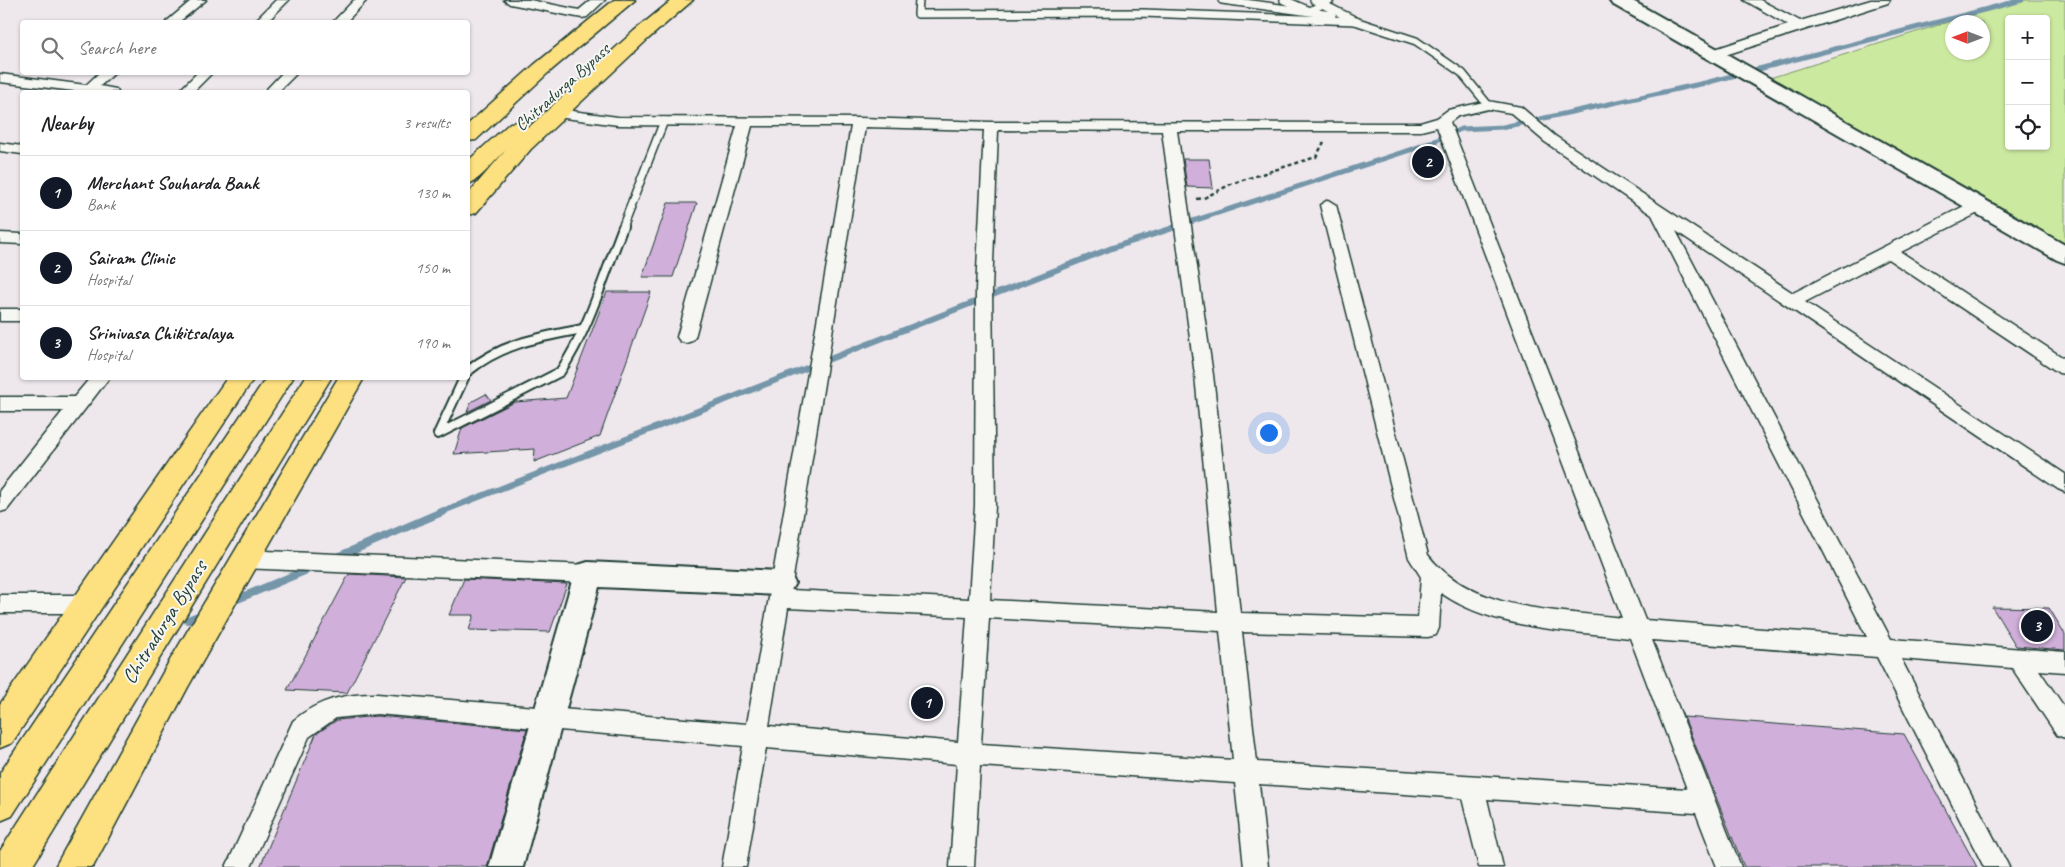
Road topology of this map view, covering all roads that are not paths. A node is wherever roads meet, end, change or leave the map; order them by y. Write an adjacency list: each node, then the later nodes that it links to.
1 (200, 0): 21 (street)
2 (284, 0): 22 (street)
3 (361, 0): 23 (street)
4 (510, 0): 20 (street)
5 (599, 0): 20 (street)
6 (613, 0): 20 (main road)
7 (626, 0): 43 (main road, Chitradurga Bypass)
8 (660, 0): 46 (main road, Chitradurga Bypass)
9 (684, 0): 36 (main road)
10 (919, 0): 24 (lane)
11 (1222, 0): 19 (lane)
12 (1284, 0): 19 (lane)
13 (1314, 0): 18 (lane)
14 (1330, 0): 18 (lane)
15 (1618, 0): 26 (street)
16 (1750, 0): 25 (street)
17 (1884, 0): 25 (street)
18 (1321, 3): 19 (lane); 24 (lane)
19 (1310, 11): 24 (lane)
20 (582, 14): 31 (main road)
21 (175, 20)
22 (262, 20)
23 (341, 20)
24 (1356, 21): 35 (lane)
25 (1799, 26): 26 (street)
26 (1714, 54): 49 (street)
27 (106, 75): 32 (street)
28 (203, 75): 33 (street)
29 (287, 75): 34 (street)
30 (0, 78): 32 (street)
31 (502, 79)
32 (88, 90)
33 (187, 90)
34 (273, 90)
35 (1488, 105): 39 (street); 50 (street)
36 (557, 113): 37 (street); 48 (main road)
37 (664, 121): 38 (street); 58 (lane)
38 (746, 121): 40 (street); 59 (street)
39 (1442, 121): 42 (street); 80 (street)
40 (859, 122): 41 (street); 75 (street)
41 (991, 126): 42 (street); 78 (street)
42 (1169, 126): 79 (street)
43 (470, 134)
44 (0, 147): 45 (street)
45 (20, 150)
46 (470, 174)
47 (1328, 205): 74 (street)
48 (470, 206)
49 (1978, 206): 53 (street); 54 (street)
50 (1659, 212): 55 (street); 81 (street)
51 (0, 238): 52 (street)
52 (20, 239)
53 (1888, 251): 55 (street); 60 (street)
54 (2065, 255)
55 (1792, 301): 70 (street)
56 (0, 315): 57 (street)
57 (20, 315)
58 (583, 329): 61 (lane); 67 (lane)
59 (686, 337)
60 (2065, 368)
61 (470, 369)
62 (98, 380): 69 (street)
63 (241, 380): 77 (main road)
64 (279, 380): 92 (main road, Chitradurga Bypass)
65 (317, 380): 93 (main road, Chitradurga Bypass)
66 (350, 380): 72 (main road)
67 (463, 380)
68 (0, 404): 69 (street)
69 (79, 404): 71 (street)
70 (2065, 484)
71 (1, 500)
72 (245, 559): 73 (street); 94 (main road)
73 (588, 574): 75 (street); 84 (street)
74 (1432, 575): 79 (street); 80 (street)
75 (779, 591): 78 (street); 87 (street)
76 (0, 604): 77 (street)
77 (89, 604): 86 (main road)
78 (978, 610): 79 (street); 88 (street)
79 (1230, 622): 89 (street)
80 (1637, 629): 81 (street); 91 (street)
81 (1884, 648): 82 (street); 102 (street)
82 (2020, 659): 83 (street); 85 (street)
83 (2065, 662)
84 (548, 719): 87 (street); 95 (street); 96 (street)
85 (2065, 727)
86 (0, 732)
87 (757, 737): 88 (street); 97 (street)
88 (968, 754): 89 (street); 98 (street)
89 (1246, 772): 90 (street); 99 (street)
90 (1472, 788): 91 (street); 100 (street)
91 (1703, 802): 101 (street)
92 (0, 804)
93 (11, 867)
94 (73, 867)
95 (238, 867)
96 (506, 867)
97 (734, 867)
98 (962, 867)
99 (1256, 867)
100 (1491, 867)
101 (1728, 867)
102 (1997, 867)

